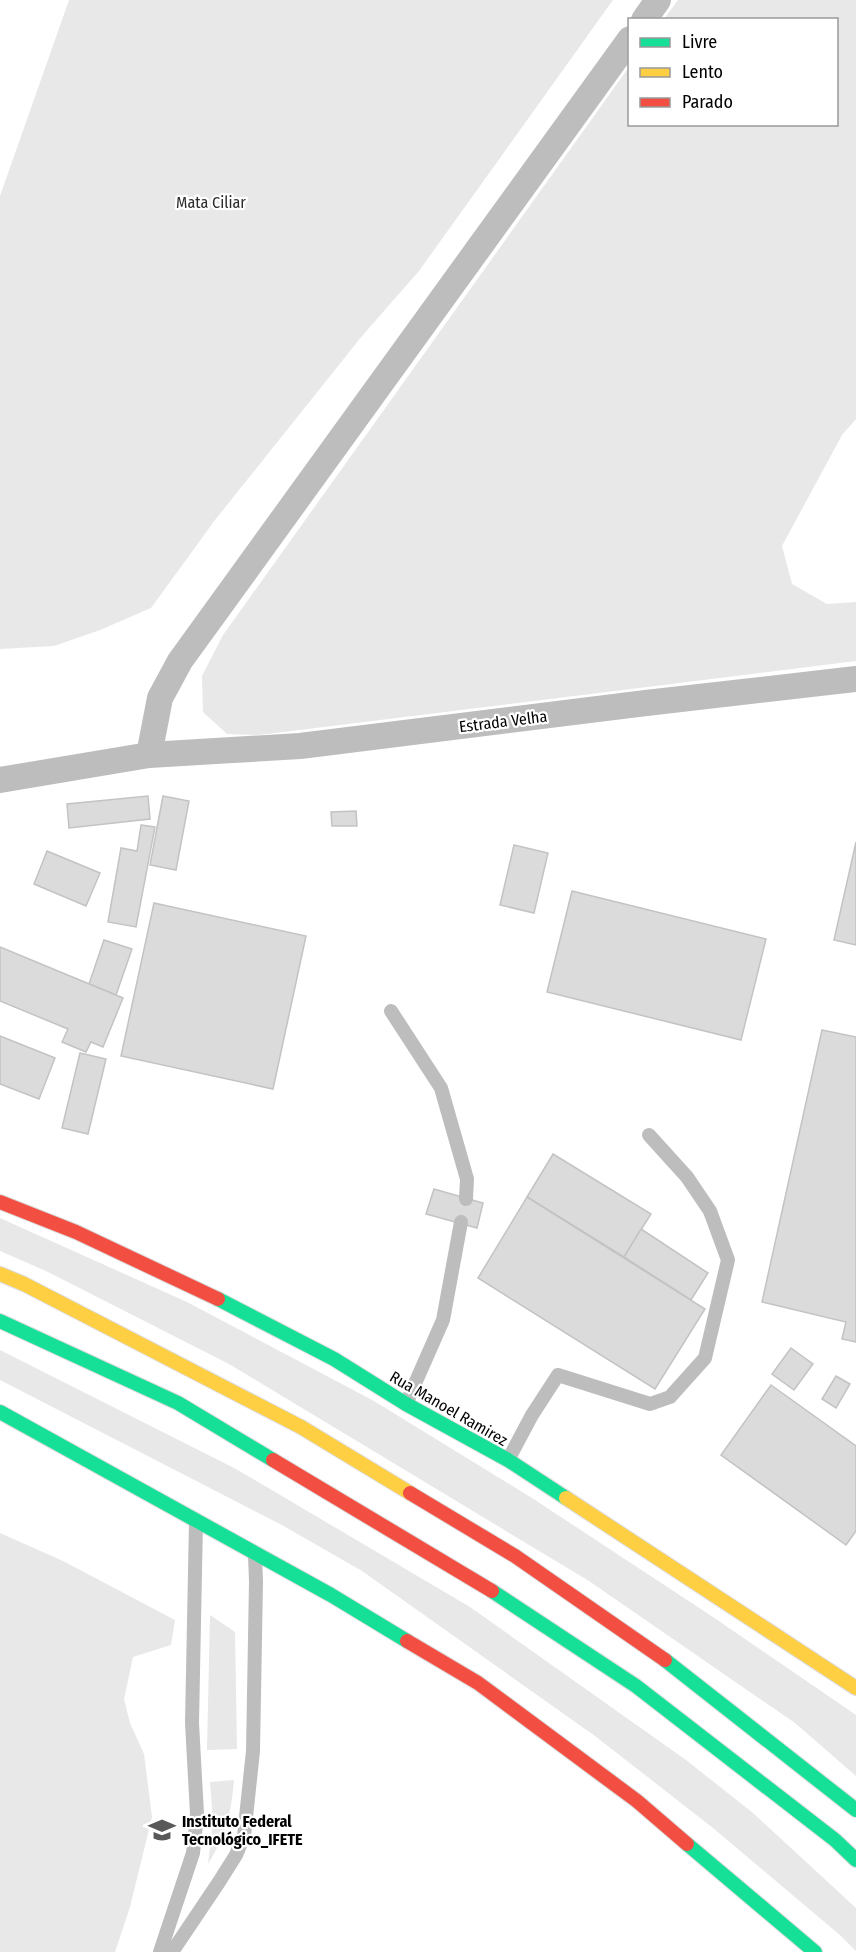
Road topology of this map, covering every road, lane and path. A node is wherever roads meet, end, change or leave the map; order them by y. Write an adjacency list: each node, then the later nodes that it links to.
1 (658, 0): 2 (street)
2 (645, 18)
3 (628, 42): 5 (street)
4 (856, 680): 5 (street, Estrada Velha)
5 (148, 755): 6 (street, Estrada Velha)
6 (0, 780)
7 (391, 1011): 9 (lane)
8 (649, 1135): 16 (lane)
9 (466, 1198)
10 (0, 1202): 14 (main road, Rua Manoel Ramirez)
11 (462, 1222): 14 (lane)
12 (0, 1274): 20 (main road)
13 (0, 1321): 21 (main road)
14 (406, 1404): 16 (main road, Rua Manoel Ramirez)
15 (0, 1412): 17 (main road)
16 (508, 1460): 19 (main road, Rua Manoel Ramirez)
17 (196, 1519): 18 (main road); 22 (lane)
18 (255, 1552): 23 (lane); 24 (main road)
19 (856, 1688)
20 (856, 1810)
21 (856, 1860)
22 (160, 1952)
23 (172, 1952)
24 (815, 1952)

